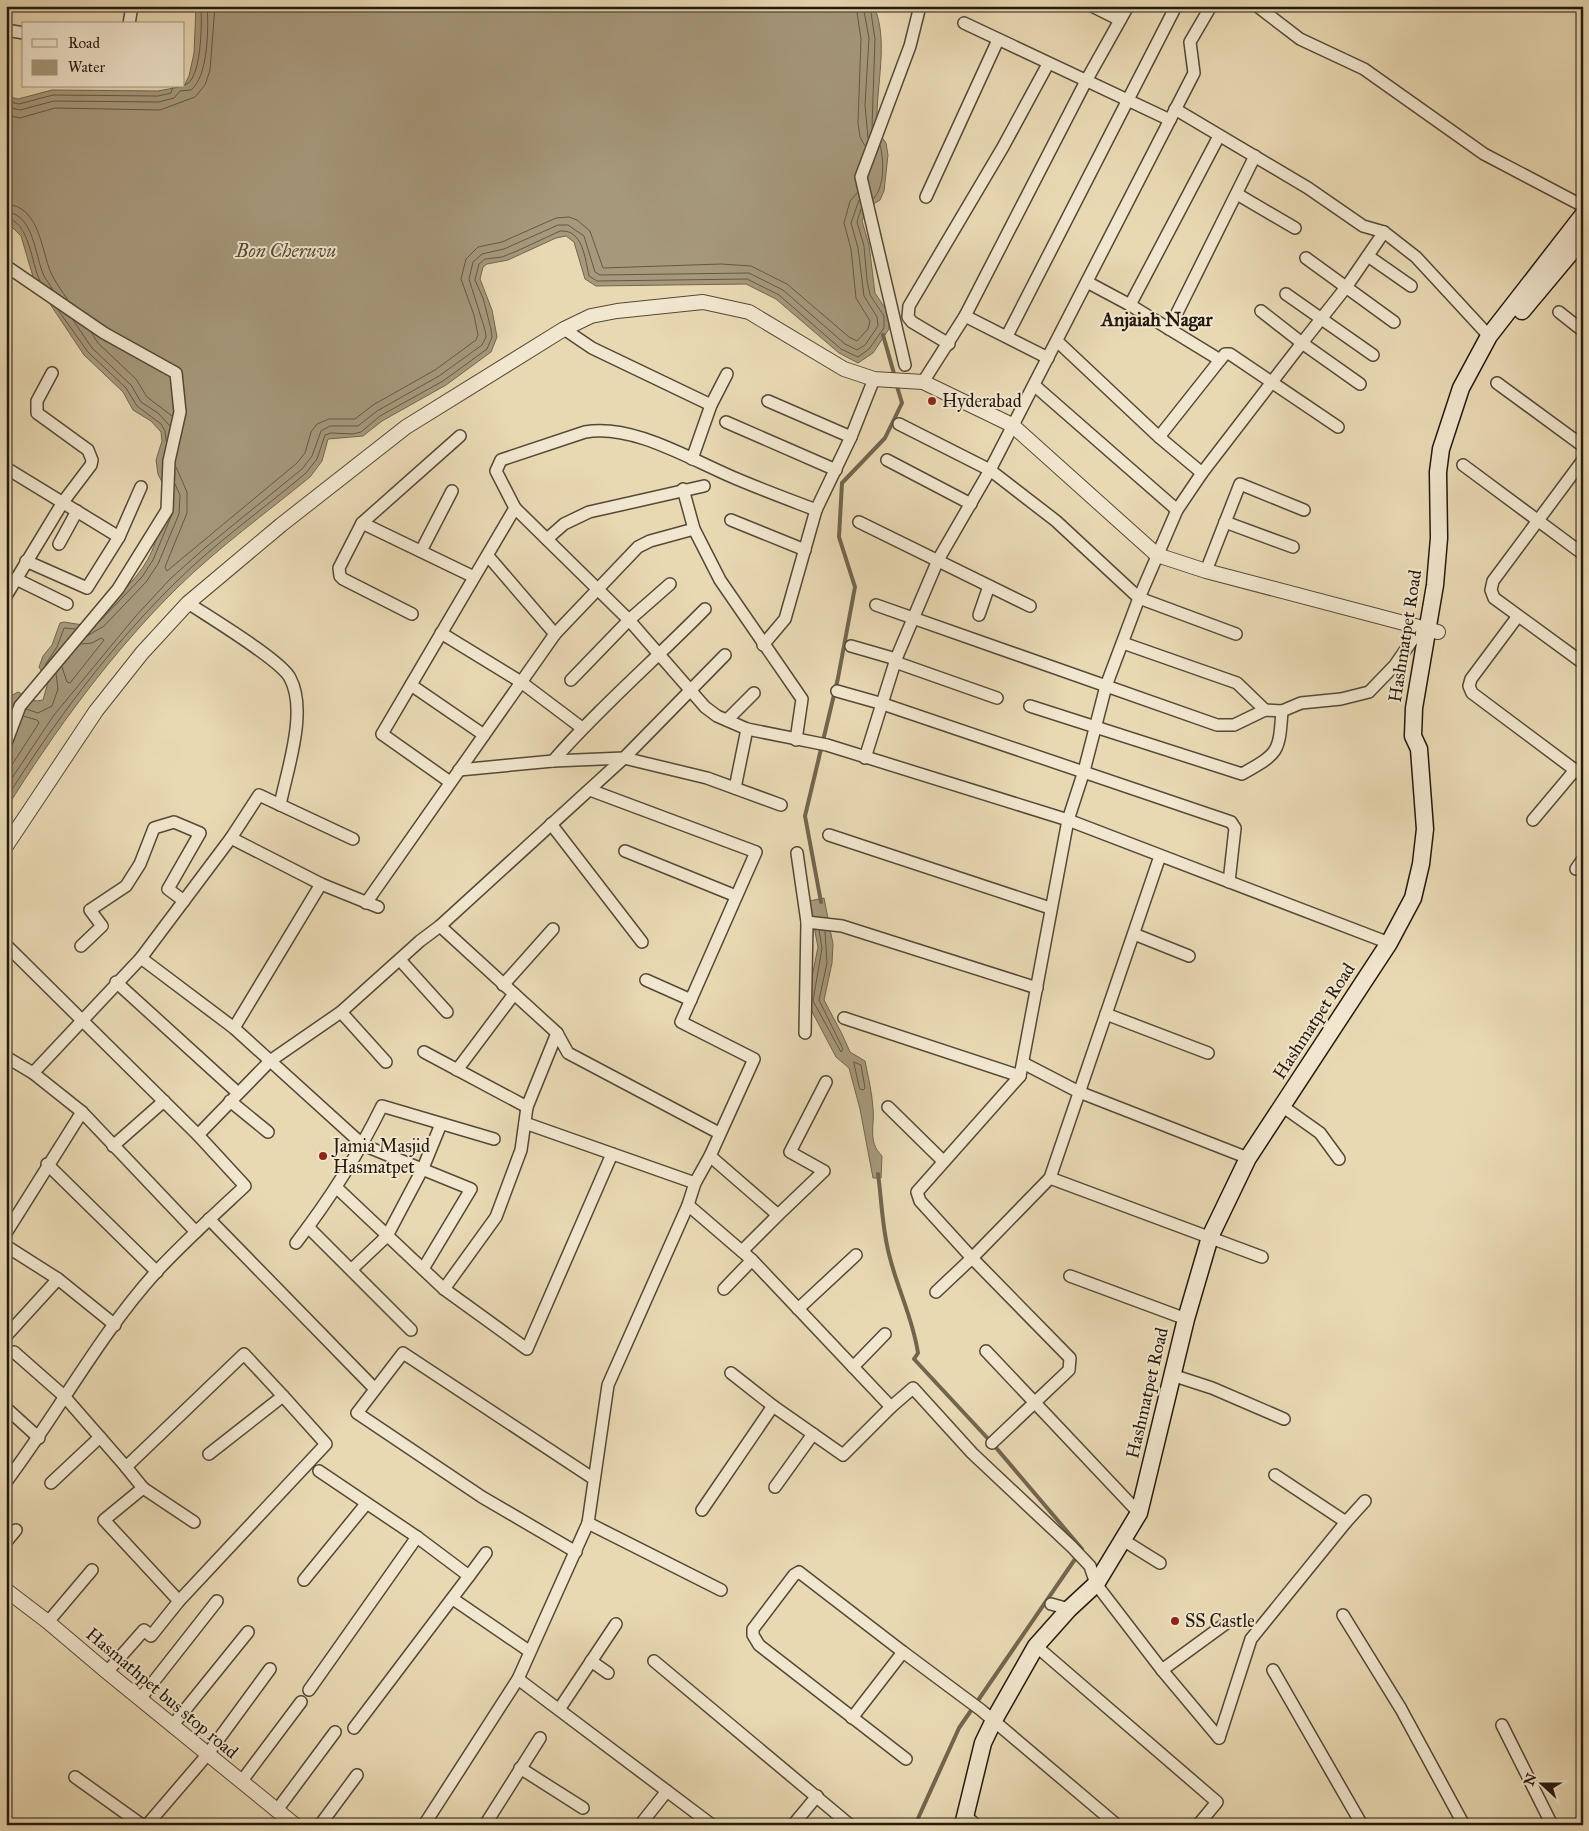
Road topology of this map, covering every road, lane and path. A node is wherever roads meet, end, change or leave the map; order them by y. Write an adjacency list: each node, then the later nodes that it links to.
1 (132, 6): 9 (street)
2 (920, 6): 51 (street)
3 (1092, 6): 8 (street)
4 (1128, 6): 8 (street)
5 (1176, 6): 16 (street)
6 (1211, 6): 17 (street)
7 (1257, 6): 22 (street)
8 (1120, 20): 15 (street)
9 (129, 22)
10 (964, 23): 13 (street)
11 (6, 30): 12 (street)
12 (22, 33)
13 (998, 40): 14 (street); 21 (street)
14 (1048, 64): 15 (street); 47 (street)
15 (1086, 81): 16 (street); 37 (street)
16 (1128, 101): 17 (street); 43 (street)
17 (1172, 115): 18 (street); 30 (street)
18 (1219, 136): 19 (street); 34 (street)
19 (1255, 156): 20 (street); 25 (street)
20 (1236, 194): 24 (street); 41 (street)
21 (926, 197)
22 (1583, 206)
23 (1583, 215): 44 (main road)
24 (1295, 228)
25 (1384, 232): 27 (street); 44 (street)
26 (1583, 238): 60 (main road)
27 (1368, 256): 31 (street); 32 (street)
28 (1306, 258): 31 (street)
29 (6, 266): 154 (street)
30 (1087, 282): 34 (street); 45 (street)
31 (1347, 286): 38 (street); 39 (street)
32 (1411, 286)
33 (1286, 294): 38 (street)
34 (1130, 305): 41 (street)
35 (1260, 311): 46 (street)
36 (1559, 312): 42 (street)
37 (965, 316): 43 (street); 47 (street)
38 (1320, 319): 46 (street); 48 (street)
39 (1394, 322)
40 (564, 329): 54 (street); 62 (street); 115 (street)
41 (1169, 329): 50 (street)
42 (1583, 331)
43 (1007, 336): 49 (street)
44 (1489, 336): 60 (main road)
45 (1057, 341): 49 (street); 69 (street)
46 (1302, 343): 57 (street); 58 (street)
47 (949, 344): 55 (street)
48 (1373, 355)
49 (1048, 358): 59 (street)
50 (1220, 360): 57 (street); 69 (street)
51 (905, 365)
52 (52, 373): 83 (street)
53 (727, 374): 62 (street)
54 (880, 379): 55 (street); 68 (street)
55 (916, 382): 65 (street)
56 (1497, 383): 70 (street)
57 (1272, 384): 66 (street); 78 (street)
58 (1360, 384)
59 (1034, 385): 65 (street); 87 (street)
60 (1465, 390): 125 (main road, Hashmatpet Road)
61 (768, 402): 68 (street)
62 (711, 405): 71 (street)
63 (726, 422): 76 (street)
64 (899, 424): 77 (street)
65 (1012, 425): 77 (street); 103 (street)
66 (1338, 427)
67 (460, 436): 94 (street)
68 (851, 437): 76 (street)
69 (1159, 437): 78 (street)
70 (1583, 446)
71 (692, 459): 85 (street); 86 (street)
72 (887, 460): 84 (street)
73 (1583, 460): 91 (street)
74 (1463, 465): 91 (street)
75 (6, 468): 83 (street)
76 (836, 470): 86 (street)
77 (990, 470): 84 (street); 114 (street)
78 (1202, 473): 87 (street)
79 (704, 486): 81 (street)
80 (142, 487): 96 (street)
81 (683, 489): 95 (street); 97 (street)
82 (452, 491): 101 (street)
83 (63, 502): 89 (street); 106 (street)
84 (971, 504): 105 (street)
85 (515, 508): 97 (street); 104 (street)
86 (816, 510): 100 (street)
87 (1177, 510): 103 (street)
88 (1304, 510): 93 (street)
89 (77, 511): 96 (street); 98 (street)
90 (731, 520): 100 (street)
91 (1538, 520): 102 (street); 122 (street)
92 (859, 522): 105 (street)
93 (1225, 522): 99 (street); 107 (street)
94 (362, 523): 101 (street); 120 (street)
95 (694, 528): 112 (street); 130 (street)
96 (119, 537): 106 (street)
97 (547, 539): 112 (street)
98 (59, 544)
99 (1293, 547)
100 (805, 550): 130 (street)
101 (421, 551): 108 (street)
102 (1583, 554)
103 (1157, 555): 107 (street); 114 (street)
104 (488, 556): 108 (street); 127 (street)
105 (938, 560): 111 (street); 124 (street)
106 (26, 561): 109 (street)
107 (1206, 571): 125 (street)
108 (474, 577): 126 (street)
109 (16, 579): 113 (street); 116 (street)
110 (670, 584): 123 (street)
111 (989, 586): 118 (street); 121 (street)
112 (599, 589): 123 (street); 127 (street)
113 (6, 596)
114 (1139, 598): 128 (street); 129 (street)
115 (188, 603): 164 (street); 172 (street)
116 (67, 604)
117 (876, 605): 124 (street)
118 (1030, 606)
119 (705, 610): 133 (street)
120 (412, 614)
121 (979, 615)
122 (1518, 616): 135 (street); 160 (street)
123 (629, 620): 133 (street); 136 (street)
124 (912, 620): 134 (street); 139 (street)
125 (1428, 630): 147 (street); 190 (main road, Hashmatpet Road)
126 (442, 633): 137 (street); 138 (street)
127 (555, 634): 137 (street)
128 (1236, 634)
129 (1123, 643): 139 (street); 146 (street)
130 (764, 645): 153 (street)
131 (851, 646): 134 (street)
132 (725, 655): 140 (street)
133 (660, 656): 140 (street); 150 (street)
134 (895, 661): 143 (street); 144 (street)
135 (1583, 663)
136 (571, 680)
137 (521, 682): 150 (street); 152 (street)
138 (411, 685): 152 (street); 161 (street)
139 (1106, 686): 146 (street); 149 (street)
140 (691, 690): 148 (street); 155 (street)
141 (837, 691): 144 (street)
142 (754, 693): 148 (street)
143 (997, 698)
144 (883, 704): 156 (street); 159 (street)
145 (1030, 706): 149 (street)
146 (1265, 710): 147 (street)
147 (1282, 711): 149 (street)
148 (726, 720): 151 (street)
149 (1095, 726): 159 (street)
150 (582, 728): 157 (street)
151 (747, 729): 153 (street); 162 (street)
152 (484, 735): 158 (street)
153 (796, 740): 156 (street)
154 (6, 743)
155 (624, 758): 157 (street); 162 (street); 163 (street)
156 (865, 758): 166 (street)
157 (553, 761): 158 (street)
158 (459, 770): 161 (street)
159 (1084, 771): 166 (street); 178 (street)
160 (1579, 773): 167 (street)
161 (450, 782): 182 (street)
162 (735, 788): 165 (street)
163 (590, 790): 168 (street); 180 (street)
164 (280, 805): 170 (street); 171 (street)
165 (781, 805)
166 (1068, 820): 175 (street); 184 (street)
167 (1532, 820)
168 (551, 824): 186 (street); 189 (street)
169 (829, 835): 184 (street)
170 (231, 838): 179 (street); 181 (street)
171 (353, 839)
172 (6, 846)
173 (625, 851): 180 (street)
174 (796, 853): 185 (street)
175 (1160, 856): 178 (street); 188 (street)
176 (1583, 859): 177 (street)
177 (1576, 869)
178 (1229, 882): 190 (street)
179 (321, 884): 182 (street); 207 (street)
180 (736, 896): 201 (street)
181 (184, 901): 192 (street); 194 (street)
182 (366, 903): 183 (street)
183 (378, 907)
184 (1050, 908): 199 (street)
185 (807, 922): 199 (street); 209 (street)
186 (440, 926): 195 (street); 198 (street)
187 (554, 929): 198 (street)
188 (1134, 934): 193 (street); 204 (street)
189 (642, 942)
190 (1389, 943): 223 (main road, Hashmatpet Road)
191 (6, 945): 206 (street)
192 (82, 946)
193 (1189, 956)
194 (141, 958): 197 (street); 207 (street)
195 (400, 960): 202 (street); 203 (street)
196 (646, 980): 201 (street)
197 (116, 982): 206 (street); 221 (street)
198 (503, 985): 200 (street)
199 (1037, 988): 215 (street)
200 (514, 994): 208 (street); 216 (street)
201 (691, 1000): 230 (street)
202 (341, 1012): 213 (street); 214 (street)
203 (447, 1012)
204 (1106, 1014): 211 (street); 220 (street)
205 (844, 1018): 218 (street)
206 (83, 1021): 217 (street); 222 (street)
207 (234, 1028): 213 (street)
208 (557, 1033): 224 (street); 230 (street)
209 (805, 1033)
210 (424, 1052): 216 (street)
211 (1208, 1053)
212 (6, 1057): 217 (street)
213 (270, 1061): 221 (street); 233 (street)
214 (386, 1062)
215 (1022, 1063): 218 (street); 220 (street)
216 (456, 1070): 224 (street)
217 (33, 1074): 226 (street)
218 (1020, 1076): 239 (street)
219 (826, 1082): 246 (street)
220 (1079, 1092): 237 (street); 242 (street)
221 (234, 1097): 229 (street); 231 (street)
222 (164, 1101): 231 (street); 234 (street)
223 (1282, 1106): 237 (main road, Hashmatpet Road); 238 (street)
224 (528, 1107): 228 (street)
225 (888, 1108): 239 (street)
226 (82, 1112): 234 (street); 240 (street)
227 (442, 1124): 232 (street); 233 (street); 241 (street)
228 (525, 1124): 235 (street); 265 (street)
229 (268, 1132)
230 (719, 1133): 236 (street)
231 (198, 1135): 247 (street)
232 (494, 1139)
233 (363, 1145): 241 (street); 244 (street)
234 (113, 1146): 249 (street)
235 (612, 1154): 243 (street); 265 (street)
236 (710, 1156): 243 (street); 246 (street)
237 (1248, 1158): 252 (main road, Hashmatpet Road)
238 (1339, 1159)
239 (943, 1161): 258 (street)
240 (48, 1164): 250 (street); 262 (street)
241 (423, 1168): 251 (street); 261 (street)
242 (1050, 1178): 252 (street); 258 (street)
243 (695, 1183): 245 (street)
244 (337, 1188): 248 (street); 251 (street)
245 (688, 1206): 255 (street); 295 (street)
246 (778, 1215): 255 (street)
247 (209, 1219): 249 (street); 279 (street)
248 (308, 1227): 253 (street); 260 (street)
249 (196, 1232): 262 (street)
250 (6, 1233)
251 (387, 1236): 260 (street); 261 (street)
252 (1210, 1237): 257 (street); 269 (main road, Hashmatpet Road)
253 (296, 1243)
254 (8, 1249): 264 (street)
255 (742, 1251): 259 (street)
256 (856, 1255): 268 (street)
257 (1262, 1257)
258 (972, 1258): 267 (street); 282 (street)
259 (752, 1260): 266 (street); 268 (street)
260 (352, 1269): 271 (street)
261 (422, 1269): 265 (street)
262 (157, 1272): 270 (street)
263 (1070, 1276): 269 (street)
264 (58, 1279): 270 (street); 273 (street)
265 (444, 1289)
266 (724, 1289)
267 (936, 1292)
268 (798, 1309): 276 (street)
269 (1186, 1319): 278 (main road, Hashmatpet Road)
270 (115, 1325): 280 (street)
271 (411, 1330)
272 (885, 1334): 276 (street)
273 (6, 1336)
274 (986, 1351): 282 (street)
275 (14, 1352): 280 (street)
276 (853, 1367): 284 (street)
277 (731, 1374): 283 (street)
278 (1172, 1375): 286 (street); 303 (main road, Hashmatpet Road)
279 (375, 1389): 295 (street); 311 (street)
280 (64, 1396): 288 (street); 289 (street)
281 (283, 1396): 291 (street); 292 (street); 321 (street)
282 (1034, 1403): 290 (street); 303 (street)
283 (773, 1406): 287 (street); 302 (street)
284 (890, 1407): 287 (street); 317 (street)
285 (6, 1408): 289 (street)
286 (1284, 1419)
287 (813, 1434): 298 (street)
288 (100, 1437): 292 (street); 297 (street)
289 (39, 1438): 296 (street)
290 (992, 1443)
291 (209, 1454)
292 (126, 1467): 299 (street)
293 (319, 1471): 301 (street)
294 (1275, 1475): 305 (street)
295 (594, 1479): 306 (street)
296 (6, 1482)
297 (51, 1482)
298 (775, 1487)
299 (143, 1488): 304 (street); 321 (street)
300 (1365, 1501): 305 (street)
301 (366, 1504): 308 (street); 316 (street)
302 (702, 1510)
303 (1139, 1513): 309 (main road, Hashmatpet Road)
304 (194, 1522)
305 (1346, 1522): 336 (street)
306 (588, 1523): 311 (street); 319 (street)
307 (16, 1530): 310 (street)
308 (417, 1537): 315 (street); 341 (street)
309 (1123, 1540): 313 (street); 317 (main road, Hashmatpet Road)
310 (6, 1542)
311 (576, 1552): 331 (street)
312 (486, 1554): 315 (street)
313 (1160, 1563)
314 (92, 1570): 326 (street)
315 (469, 1576): 320 (street)
316 (304, 1580)
317 (1096, 1584): 324 (main road, Hashmatpet Road); 336 (street)
318 (6, 1590): 326 (street, Hasmathpet bus stop road)
319 (721, 1590)
320 (453, 1599): 331 (street); 349 (street)
321 (179, 1601): 338 (street)
322 (217, 1601): 342 (street)
323 (1051, 1604): 324 (street)
324 (1069, 1609): 330 (main road, Hashmatpet Road)
325 (1343, 1615): 377 (street)
326 (48, 1622): 338 (street, Hasmathpet bus stop road)
327 (616, 1624): 333 (street)
328 (1225, 1624): 336 (street)
329 (248, 1632): 348 (street)
330 (1036, 1646): 346 (main road, Hashmatpet Road); 375 (street)
331 (529, 1651): 340 (street)
332 (903, 1652): 345 (street); 345 (street); 346 (street)
333 (591, 1661): 339 (street); 344 (street)
334 (654, 1661): 359 (street)
335 (270, 1668): 352 (street)
336 (1162, 1670)
337 (1274, 1670): 362 (street)
338 (106, 1672): 342 (street, Hasmathpet bus stop road)
339 (608, 1673)
340 (518, 1678): 344 (street); 368 (street)
341 (309, 1690)
342 (140, 1699): 348 (street, Hasmathpet bus stop road)
343 (301, 1702): 357 (street)
344 (560, 1708): 358 (street)
345 (852, 1718): 353 (street)
346 (994, 1720): 363 (main road, Hashmatpet Road); 374 (street)
347 (1502, 1725): 378 (street)
348 (172, 1726): 352 (street, Hasmathpet bus stop road)
349 (354, 1728)
350 (336, 1732): 361 (street)
351 (540, 1738): 354 (street)
352 (206, 1755): 357 (street, Hasmathpet bus stop road); 365 (street)
353 (906, 1759)
354 (520, 1768): 360 (street); 369 (street)
355 (356, 1775): 367 (street)
356 (75, 1778): 364 (street)
357 (241, 1782): 361 (street, Hasmathpet bus stop road)
358 (667, 1791): 370 (street); 371 (street)
359 (817, 1796): 372 (street); 373 (street)
360 (583, 1808)
361 (277, 1810): 366 (street, Hasmathpet bus stop road)
362 (1360, 1821): 376 (street)
363 (968, 1822)
364 (142, 1825)
365 (147, 1825)
366 (294, 1825)
367 (320, 1825)
368 (424, 1825)
369 (486, 1825)
370 (640, 1825)
371 (712, 1825)
372 (793, 1825)
373 (850, 1825)
374 (1117, 1825)
375 (1198, 1825)
376 (1348, 1825)
377 (1464, 1825)
378 (1552, 1825)

